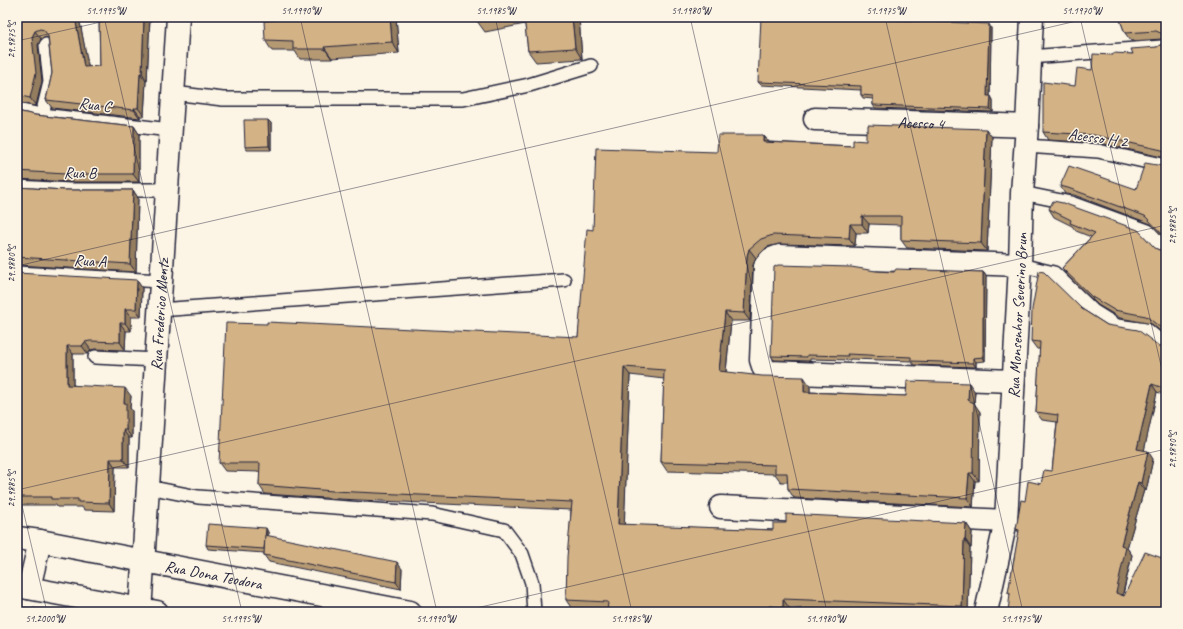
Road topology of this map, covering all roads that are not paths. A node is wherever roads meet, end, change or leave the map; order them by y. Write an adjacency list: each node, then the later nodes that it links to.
1 (178, 17): 7 (street, Rua Frederico Mentz)
2 (1032, 17): 5 (street, Rua Monsenhor Severino Brun)
3 (46, 45): 9 (lane)
4 (1162, 46): 5 (lane)
5 (1029, 57): 12 (street, Rua Monsenhor Severino Brun)
6 (591, 66): 7 (lane)
7 (173, 93): 11 (street, Rua Frederico Mentz)
8 (17, 110): 9 (lane, Rua C)
9 (42, 115): 11 (lane, Rua C)
10 (815, 119): 12 (street, Acesso 4)
11 (170, 130): 15 (street, Rua Frederico Mentz)
12 (1026, 136): 13 (lane, Acesso H 2); 16 (street, Rua Monsenhor Severino Brun)
13 (1166, 166)
14 (17, 187): 15 (lane, Rua B)
15 (167, 190): 21 (street, Rua Frederico Mentz)
16 (1022, 193): 17 (lane); 18 (street, Rua Monsenhor Severino Brun)
17 (1166, 250)
18 (1020, 265): 23 (lane); 26 (street, Rua Monsenhor Severino Brun); 26 (street)
19 (17, 273): 21 (lane, Rua A)
20 (564, 280): 22 (lane)
21 (161, 281): 22 (street, Rua Frederico Mentz)
22 (159, 310): 25 (street, Rua Frederico Mentz)
23 (1166, 346)
24 (95, 357): 25 (lane)
25 (156, 360): 27 (street, Rua Frederico Mentz)
26 (1013, 381): 29 (street, Rua Monsenhor Severino Brun)
27 (148, 487): 32 (street, Rua Frederico Mentz); 36 (lane)
28 (721, 507): 29 (street)
29 (1006, 521): 37 (street, Rua Monsenhor Severino Brun)
30 (17, 538): 31 (street, Rua Dona Teodora)
31 (40, 541): 32 (street, Rua Dona Teodora); 33 (street)
32 (143, 562): 34 (street, Rua Frederico Mentz); 35 (street, Rua Dona Teodora)
33 (23, 587): 34 (street)
34 (146, 611)
35 (410, 612)
36 (534, 612)
37 (986, 612)

